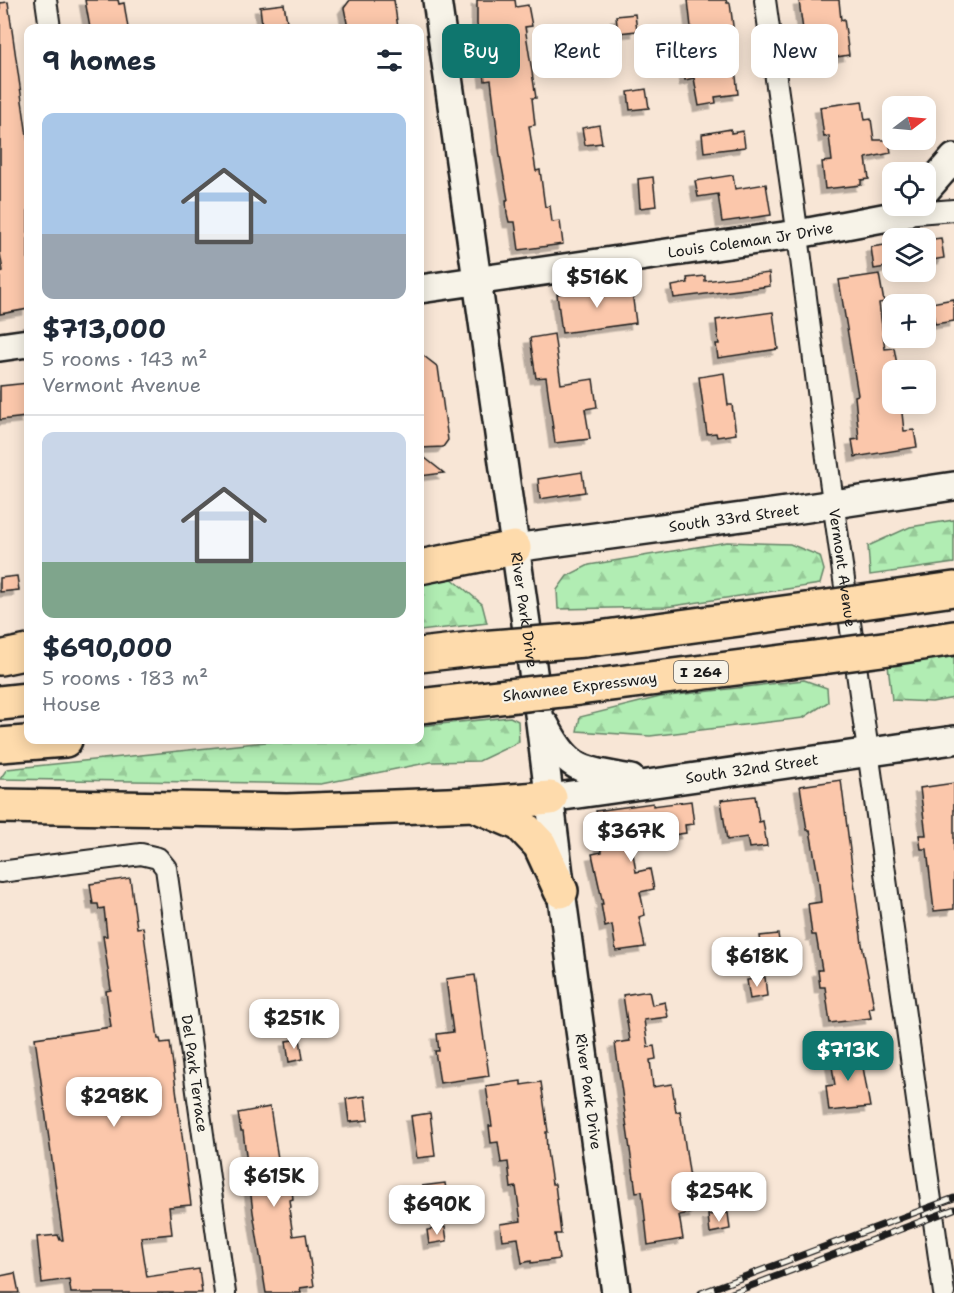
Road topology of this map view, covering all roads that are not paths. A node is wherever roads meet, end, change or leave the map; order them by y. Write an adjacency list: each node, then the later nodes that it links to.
1 (46, 0): 4 (street)
2 (437, 0): 11 (main road, River Park Drive)
3 (765, 0): 10 (street, Vermont Avenue)
4 (49, 24)
5 (954, 158): 6 (main road)
6 (936, 179)
7 (936, 210): 8 (street, Louis Coleman Jr Drive)
8 (954, 210)
9 (882, 216): 10 (main road, Louis Coleman Jr Drive)
10 (798, 234): 11 (main road, Louis Coleman Jr Drive); 16 (street, Vermont Avenue)
11 (476, 281): 12 (main road, Louis Coleman Jr Drive); 17 (main road, River Park Drive)
12 (424, 288)
13 (24, 344): 14 (main road)
14 (0, 347)
15 (954, 486): 16 (main road, South 33rd Street)
16 (834, 504): 17 (main road, South 33rd Street); 31 (street, Vermont Avenue)
17 (514, 548): 18 (highway); 27 (main road, River Park Drive)
18 (424, 566)
19 (954, 589): 22 (highway, bridge)
20 (954, 638): 26 (highway, Shawnee Expressway / I 264, bridge)
21 (24, 653): 23 (highway)
22 (424, 655)
23 (0, 658)
24 (24, 700): 25 (highway)
25 (0, 703)
26 (424, 706)
27 (539, 714): 32 (main road); 33 (main road, River Park Drive)
28 (954, 740): 31 (main road, South 32nd Street)
29 (24, 743): 30 (highway)
30 (0, 745)
31 (868, 752): 32 (main road, South 32nd Street); 40 (street, Vermont Avenue)
32 (654, 783): 33 (main road, South 32nd Street)
33 (550, 798): 34 (highway); 37 (main road, River Park Drive)
34 (474, 804): 35 (highway); 37 (highway)
35 (0, 806)
36 (0, 872): 38 (street, Del Park Terrace)
37 (561, 891): 39 (main road, River Park Drive)
38 (225, 1293)
39 (616, 1293)
40 (944, 1293)

